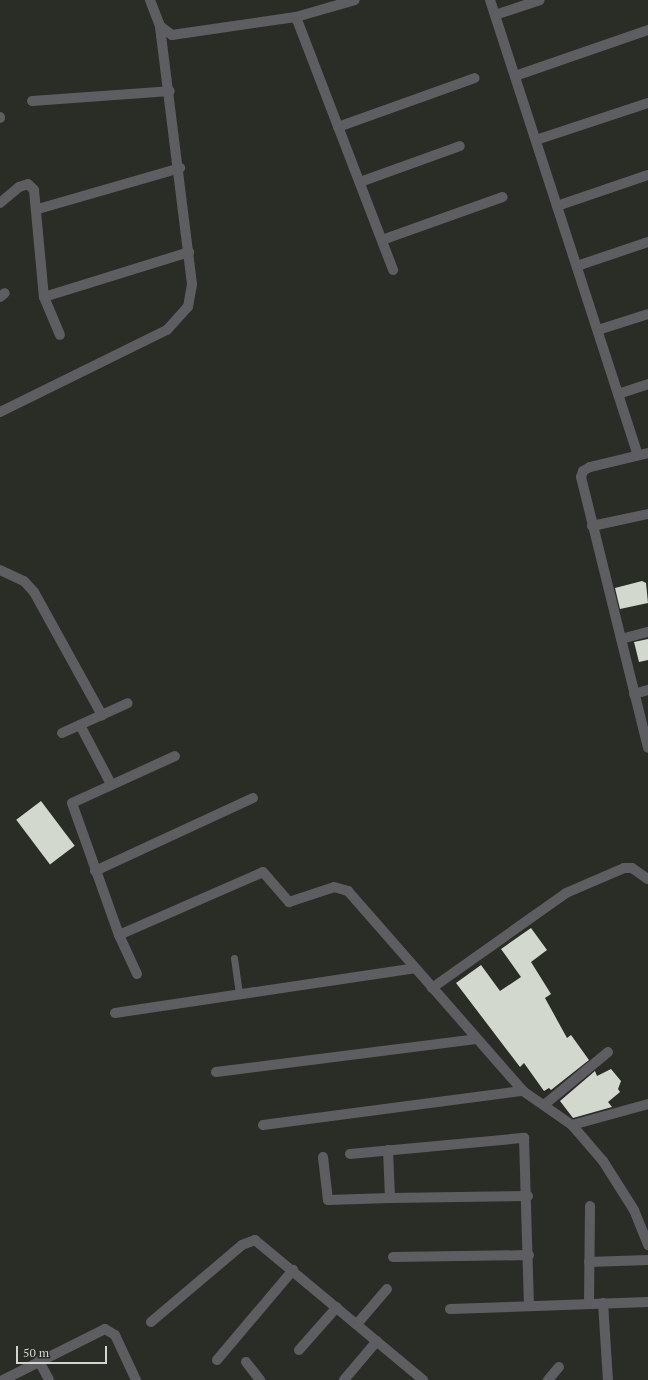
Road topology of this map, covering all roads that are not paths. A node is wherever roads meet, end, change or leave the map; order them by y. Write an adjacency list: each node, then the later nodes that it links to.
1 (150, 0): 7 (street)
2 (355, 0): 6 (street)
3 (490, 0): 5 (street)
4 (540, 0): 5 (street)
5 (495, 15): 9 (street)
6 (296, 17): 7 (street); 14 (street)
7 (160, 26): 11 (street)
8 (648, 30): 9 (street)
9 (515, 76): 15 (street)
10 (476, 78): 14 (street)
11 (170, 91): 12 (street); 17 (street)
12 (32, 101)
13 (648, 103): 15 (street)
14 (338, 127): 19 (street)
15 (536, 140): 22 (street)
16 (460, 146): 19 (street)
17 (180, 168): 23 (street); 26 (street)
18 (648, 175): 22 (street)
19 (360, 182): 24 (street)
20 (503, 197): 24 (street)
21 (0, 203): 23 (street)
22 (557, 206): 27 (street)
23 (38, 209): 29 (street)
24 (382, 240): 28 (street)
25 (648, 242): 27 (street)
26 (189, 252): 29 (street); 35 (street)
27 (577, 266): 31 (street)
28 (393, 270)
29 (44, 297): 32 (street)
30 (648, 314): 31 (street)
31 (598, 330): 34 (street)
32 (60, 335)
33 (648, 384): 34 (street)
34 (618, 394): 36 (street)
35 (0, 412)
36 (643, 454): 38 (street)
37 (648, 514): 38 (street)
38 (592, 526): 41 (street)
39 (0, 570): 45 (street)
40 (648, 632): 41 (street)
41 (620, 639): 43 (street)
42 (648, 690): 43 (street)
43 (634, 694): 48 (street)
44 (128, 703): 45 (street)
45 (102, 715): 46 (street)
46 (80, 725): 47 (street); 50 (street)
47 (62, 733)
48 (648, 748)
49 (175, 756): 50 (street)
50 (111, 784): 52 (street)
51 (253, 798): 52 (street)
52 (95, 871): 54 (street)
53 (648, 879): 58 (street)
54 (119, 935): 56 (street); 57 (street)
55 (234, 958): 59 (lane)
56 (415, 968): 58 (street); 59 (street)
57 (137, 974)
58 (432, 988): 61 (street)
59 (239, 994): 60 (street)
60 (115, 1013)
61 (476, 1039): 63 (street); 64 (street)
62 (608, 1052): 66 (street)
63 (216, 1072)
64 (522, 1091): 66 (street); 67 (street)
65 (648, 1104): 68 (street)
66 (544, 1105): 68 (street)
67 (263, 1125)
68 (572, 1125): 75 (street)
69 (388, 1150): 70 (street); 72 (street); 73 (street)
70 (350, 1154)
71 (323, 1157): 73 (street)
72 (528, 1196): 73 (street); 76 (street)
73 (390, 1198)
74 (590, 1206): 79 (street)
75 (648, 1245)
76 (529, 1255): 77 (street); 85 (street)
77 (393, 1257)
78 (648, 1260): 79 (street)
79 (589, 1262): 83 (street)
80 (293, 1270): 86 (street); 88 (street); 92 (street)
81 (386, 1289): 89 (street)
82 (648, 1302): 84 (street)
83 (588, 1303): 84 (street); 85 (street)
84 (604, 1303): 103 (street)
85 (529, 1306): 87 (street)
86 (337, 1307): 89 (street); 91 (street)
87 (450, 1310)
88 (151, 1322)
89 (357, 1324): 90 (street)
90 (377, 1341): 96 (street); 101 (street)
91 (299, 1350)
92 (217, 1360)
93 (40, 1361): 97 (street); 98 (street); 99 (street)
94 (246, 1362): 100 (street)
95 (559, 1368): 102 (street)
96 (419, 1379)
97 (2, 1380)
98 (49, 1380)
99 (136, 1380)
100 (260, 1380)
101 (344, 1380)
102 (548, 1380)
103 (608, 1380)

